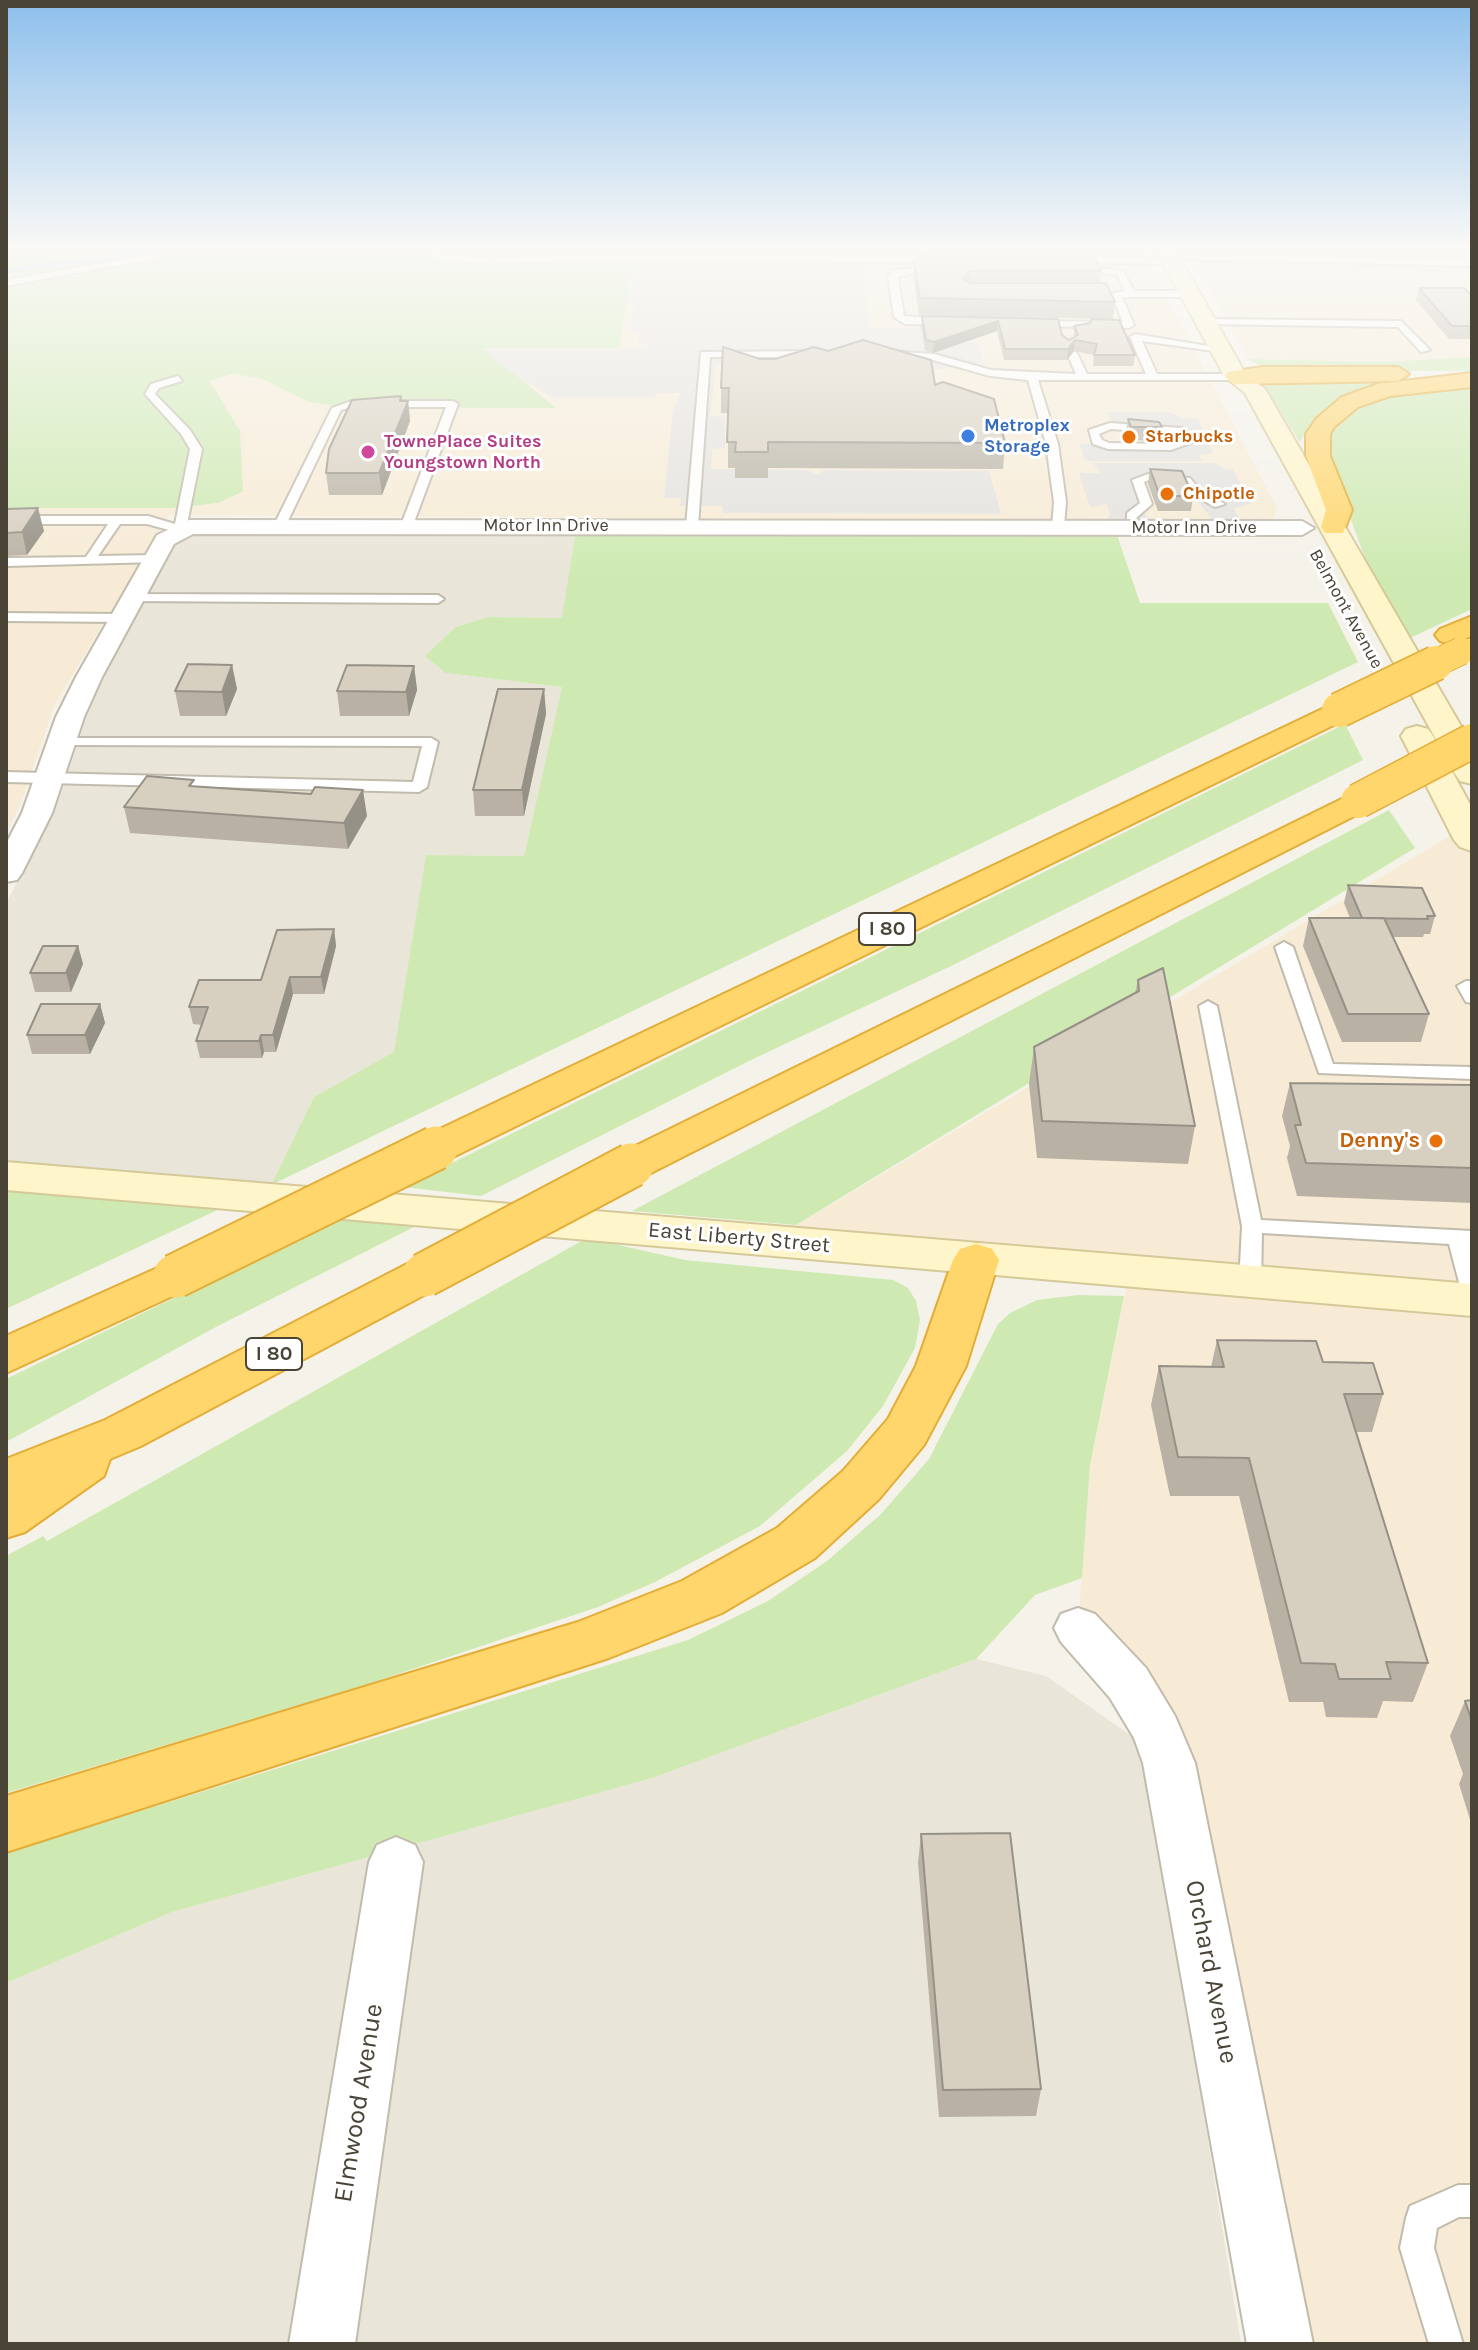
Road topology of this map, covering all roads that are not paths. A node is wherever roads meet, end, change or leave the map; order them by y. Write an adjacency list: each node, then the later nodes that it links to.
1 (705, 359): 21 (lane)
2 (940, 359): 8 (lane)
3 (1085, 359): 7 (lane)
4 (1094, 359): 7 (lane)
5 (1158, 359): 9 (lane)
6 (1226, 359): 9 (main road, Belmont Avenue)
7 (1076, 360): 8 (lane)
8 (1032, 377): 22 (lane)
9 (1236, 377): 10 (highway); 12 (main road); 23 (main road, Belmont Avenue)
10 (1470, 378): 23 (highway)
11 (178, 379): 24 (lane)
12 (1235, 405)
13 (1184, 436): 13 (lane)
14 (1287, 503): 25 (main road, Belmont Avenue)
15 (1219, 504): 16 (lane)
16 (1131, 516)
17 (6, 520): 18 (lane)
18 (116, 520): 24 (lane); 27 (lane)
19 (280, 525): 20 (street, Motor Inn Drive); 20 (lane); 24 (street, Motor Inn Drive)
20 (407, 525): 21 (street, Motor Inn Drive)
21 (692, 526): 22 (street, Motor Inn Drive)
22 (1058, 527): 25 (street, Motor Inn Drive)
23 (1334, 527): 36 (main road, Belmont Avenue)
24 (180, 529): 26 (street)
25 (1308, 540)
26 (154, 559): 27 (lane); 30 (street)
27 (89, 561): 28 (lane)
28 (6, 562)
29 (438, 599): 30 (lane)
30 (127, 608): 31 (lane); 35 (street)
31 (6, 617)
32 (1464, 639): 53 (highway, I 80, bridge)
33 (1372, 656): 39 (main road, Belmont Avenue)
34 (1472, 741): 54 (highway, I 80, bridge)
35 (61, 742): 37 (street); 37 (lane)
36 (1472, 774)
37 (49, 776): 38 (lane); 40 (street)
38 (6, 777)
39 (1472, 840)
40 (6, 873)
41 (1284, 947): 45 (lane)
42 (1472, 986): 43 (lane)
43 (1472, 998)
44 (1208, 1006): 47 (lane)
45 (1472, 1073)
46 (6, 1176): 49 (main road, East Liberty Street)
47 (1252, 1226): 48 (lane); 50 (lane)
48 (1465, 1237): 51 (lane)
49 (976, 1260): 50 (main road, East Liberty Street); 58 (highway)
50 (1250, 1284): 52 (main road, East Liberty Street)
51 (1472, 1290)
52 (1472, 1300)
53 (11, 1353)
54 (123, 1433): 55 (highway); 56 (highway, I 80)
55 (6, 1480)
56 (6, 1517)
57 (1078, 1628): 62 (street, Orchard Avenue)
58 (6, 1824)
59 (396, 1862): 61 (street, Elmwood Avenue)
60 (1472, 2201): 63 (lane)
61 (322, 2344)
62 (1280, 2344)
63 (1446, 2344)

